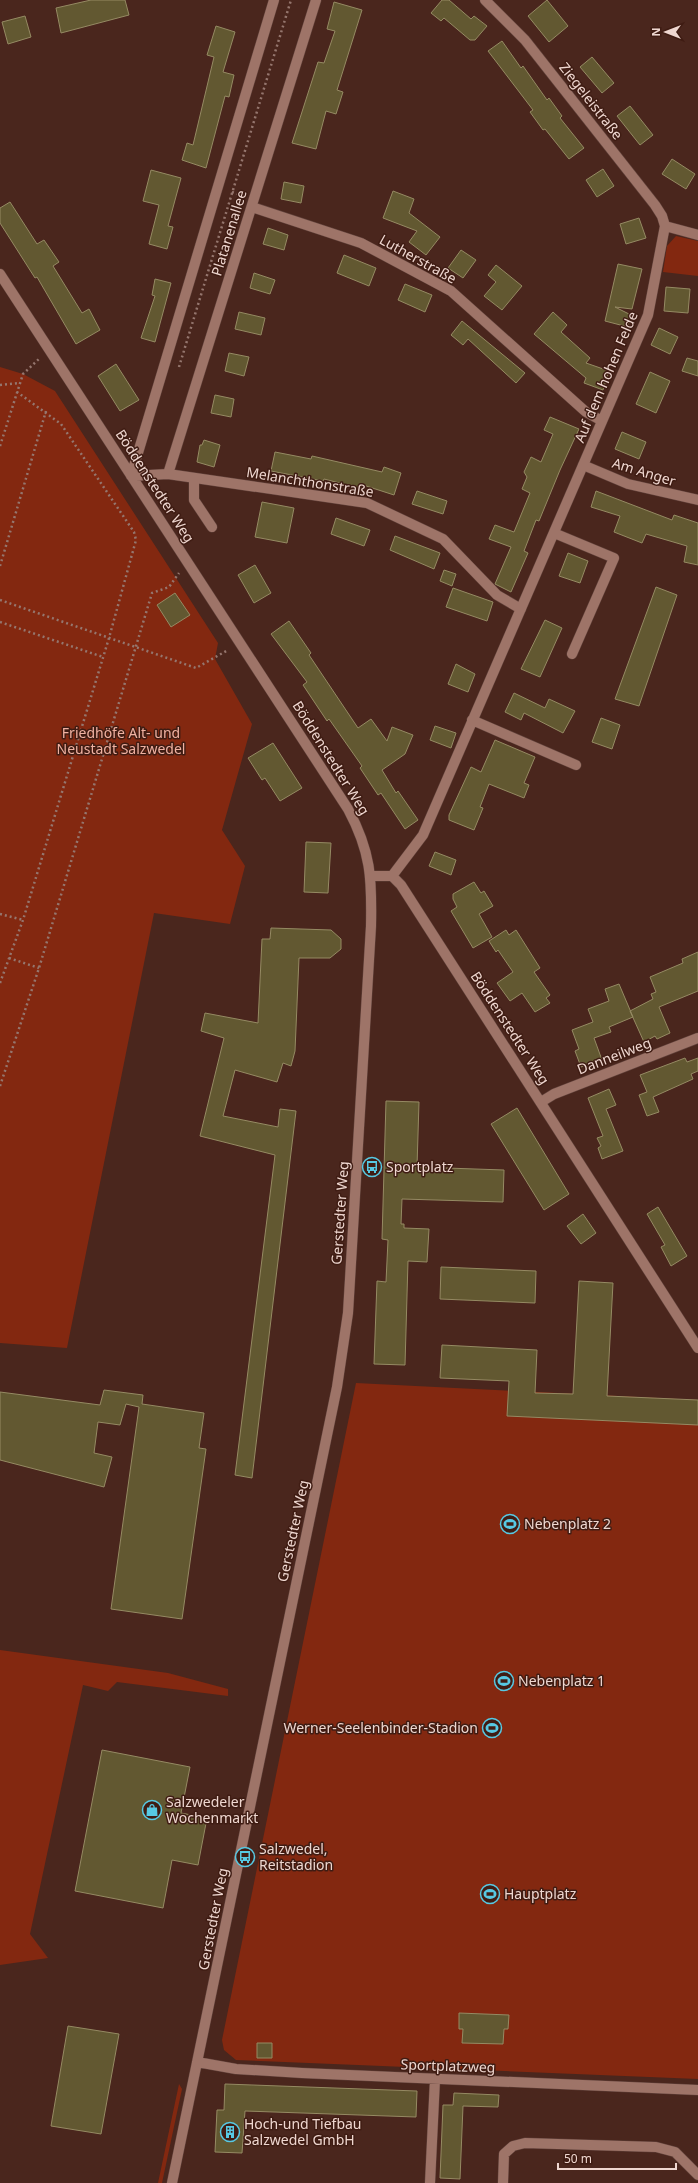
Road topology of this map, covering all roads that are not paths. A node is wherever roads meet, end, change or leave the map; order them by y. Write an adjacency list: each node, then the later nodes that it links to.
1 (274, 0): 11 (street, Platanenallee)
2 (316, 0): 4 (street, Platanenallee)
3 (486, 0): 5 (street, Ziegeleistraße)
4 (253, 203): 8 (street, Lutherstraße); 10 (street, Platanenallee)
5 (665, 226): 6 (street); 8 (street, Auf dem hohen Felde)
6 (698, 235)
7 (0, 274): 11 (street, Böddenstedter Weg)
8 (602, 421): 9 (street, Auf dem hohen Felde)
9 (583, 465): 13 (street, Am Anger); 15 (street, Auf dem hohen Felde)
10 (168, 474): 11 (street, Melanchthonstraße); 12 (street, Melanchthonstraße)
11 (131, 476): 20 (street, Böddenstedter Weg)
12 (194, 478): 14 (street); 16 (street, Melanchthonstraße)
13 (698, 500)
14 (212, 527)
15 (554, 533): 16 (street, Auf dem hohen Felde); 17 (street)
16 (521, 609): 18 (street, Auf dem hohen Felde)
17 (572, 654)
18 (472, 720): 19 (street); 21 (street, Auf dem hohen Felde)
19 (576, 764)
20 (371, 876): 21 (street); 25 (street, Gerstedter Weg)
21 (392, 876): 23 (street, Böddenstedter Weg)
22 (698, 1038): 23 (street, Danneilweg)
23 (541, 1102): 24 (street, Böddenstedter Weg)
24 (698, 1348)
25 (197, 2062): 26 (street, Sportplatzweg); 29 (street, Gerstedter Weg)
26 (435, 2079): 27 (street, Sportplatzweg); 30 (street)
27 (698, 2090)
28 (698, 2175): 31 (street)
29 (172, 2183)
30 (430, 2183)
31 (503, 2183)

